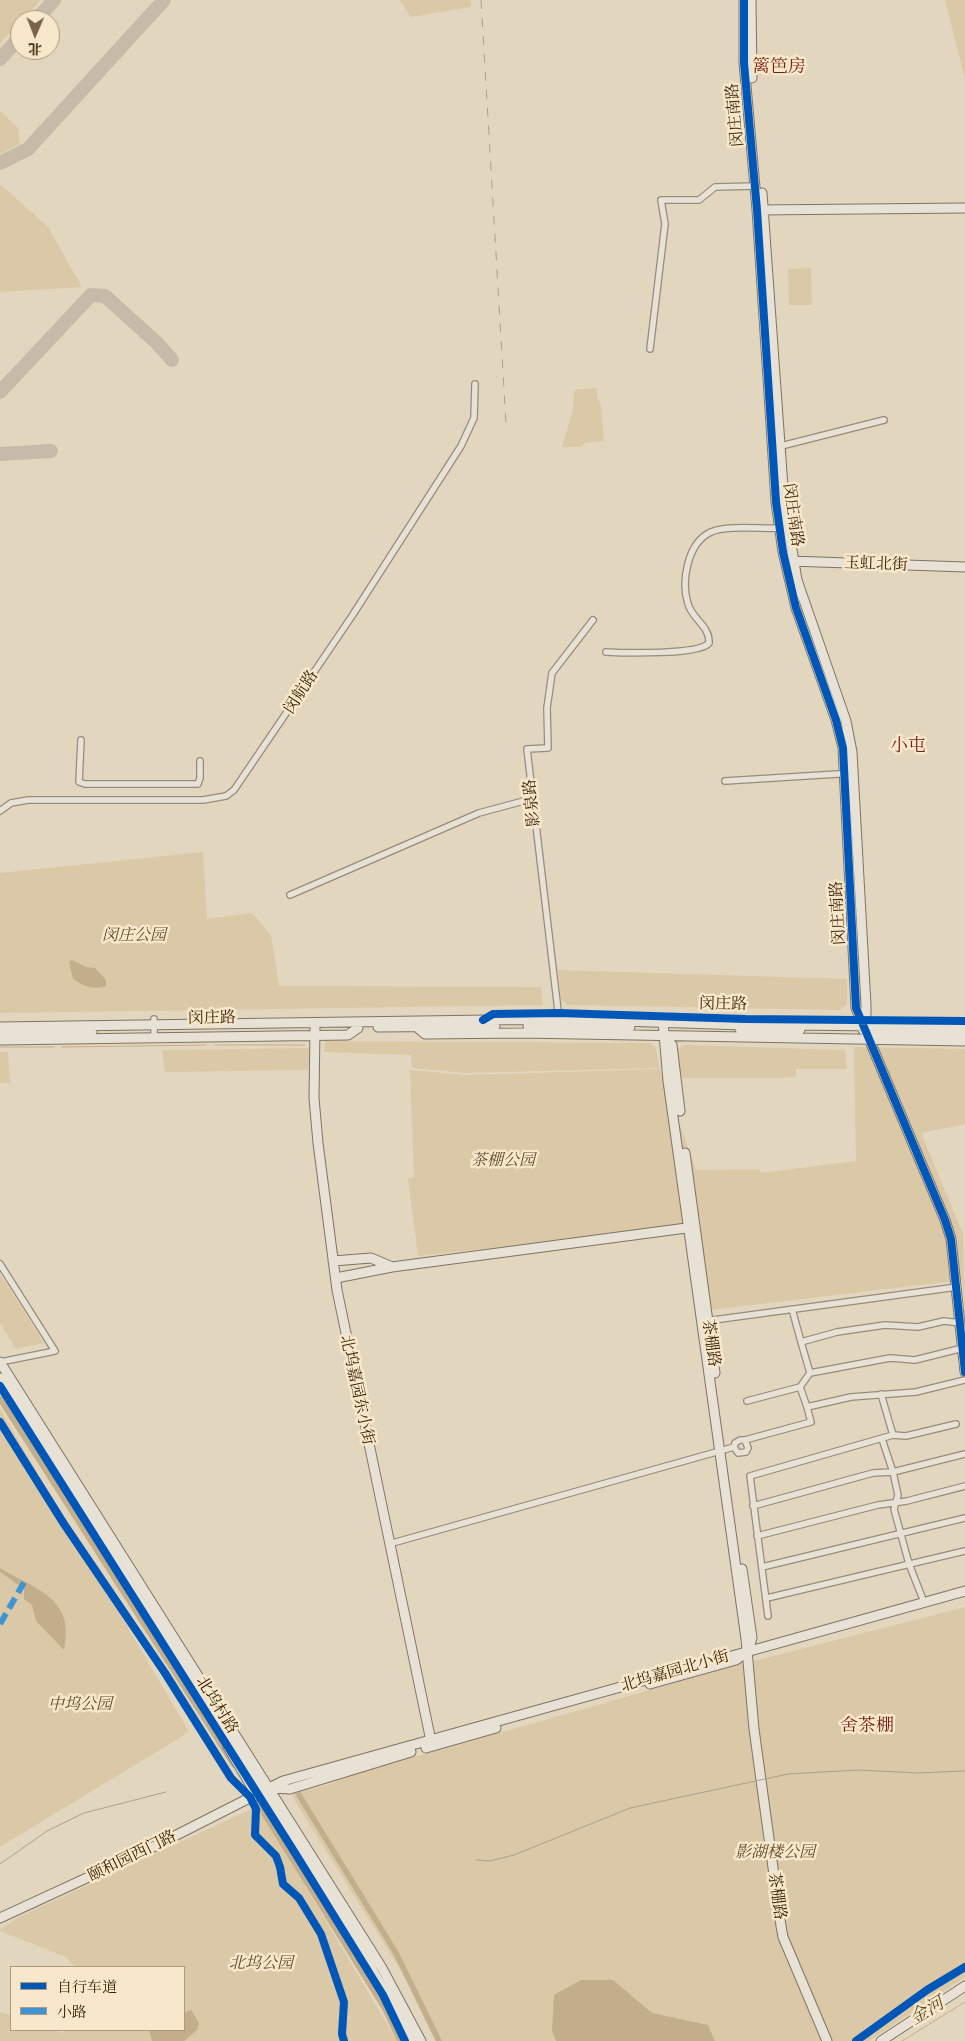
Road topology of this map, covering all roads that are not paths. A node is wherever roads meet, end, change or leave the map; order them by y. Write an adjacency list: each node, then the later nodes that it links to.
1 (744, 0): 3 (street, 闵庄南路)
2 (751, 0): 5 (street, 闵庄南路)
3 (755, 186): 5 (street, 闵庄南路); 6 (street)
4 (965, 208): 5 (street)
5 (760, 210): 9 (street, 闵庄南路)
6 (650, 349)
7 (476, 384): 20 (street, 闵航路)
8 (884, 420): 9 (street)
9 (777, 447): 10 (street, 闵庄南路); 11 (street, 闵庄南路)
10 (780, 528): 11 (street, 闵庄南路); 14 (street)
11 (790, 561): 12 (street, 玉虹北街); 17 (street, 闵庄南路)
12 (965, 567)
13 (593, 620): 19 (street, 影泉路)
14 (606, 652)
15 (81, 740): 16 (street)
16 (200, 761)
17 (849, 773): 18 (street); 28 (street, 闵庄南路)
18 (725, 781)
19 (531, 798): 21 (street); 22 (street, 影泉路)
20 (0, 812)
21 (290, 895)
22 (559, 1016): 23 (street, 闵庄路); 26 (street, 闵庄路); 31 (street, 闵庄路)
23 (747, 1020): 28 (street, 闵庄路); 31 (street, 闵庄路)
24 (0, 1021): 30 (street, 闵庄路)
25 (965, 1021): 28 (street, 闵庄路)
26 (420, 1024): 30 (street, 闵庄路); 31 (street, 闵庄路); 32 (street, 闵庄路)
27 (0, 1027): 30 (street, 闵庄路)
28 (864, 1027): 29 (street, 闵庄路); 31 (street, 闵庄路); 34 (street, 闵庄路); 36 (street, 闵庄路); 42 (street)
29 (965, 1027)
30 (154, 1028): 32 (street, 闵庄路); 33 (street, 闵庄路); 35 (street, 闵庄路)
31 (663, 1028): 37 (street, 茶棚路)
32 (315, 1032): 38 (street, 北坞嘉园东小街)
33 (0, 1034)
34 (965, 1034)
35 (0, 1040)
36 (965, 1041)
37 (692, 1228): 40 (street); 44 (street, 茶棚路)
38 (333, 1261): 40 (street); 41 (street, 北坞嘉园东小街)
39 (0, 1264): 48 (street)
40 (392, 1267): 41 (street)
41 (336, 1278): 70 (street, 北坞嘉园东小街)
42 (957, 1287): 43 (street); 45 (street)
43 (792, 1309): 44 (street); 46 (street)
44 (705, 1321): 61 (street, 茶棚路)
45 (960, 1323): 46 (street); 47 (street)
46 (801, 1342): 50 (street)
47 (963, 1348): 49 (street); 50 (street)
48 (0, 1362): 81 (street, 北坞村路)
49 (965, 1372)
50 (810, 1373): 53 (street)
51 (0, 1378): 79 (street, 北坞村路)
52 (965, 1380): 54 (street)
53 (800, 1387): 55 (street); 56 (street)
54 (881, 1394): 56 (street); 58 (street)
55 (747, 1401)
56 (807, 1407): 60 (street)
57 (956, 1424): 58 (street)
58 (893, 1435): 59 (street)
59 (882, 1439): 63 (street); 66 (street)
60 (745, 1440): 61 (street); 61 (street)
61 (726, 1449): 70 (street); 78 (street, 茶棚路)
62 (965, 1454): 63 (street)
63 (893, 1472): 65 (street); 66 (street)
64 (965, 1486): 65 (street)
65 (896, 1502): 68 (street); 69 (street)
66 (753, 1506): 69 (street)
67 (965, 1518): 68 (street)
68 (900, 1534): 72 (street); 73 (street)
69 (757, 1536): 73 (street)
70 (389, 1544): 80 (street, 北坞嘉园东小街)
71 (965, 1551): 72 (street)
72 (910, 1564): 75 (street); 76 (street)
73 (762, 1567): 75 (street)
74 (965, 1591): 76 (street, 北坞嘉园北小街)
75 (767, 1598): 77 (street)
76 (924, 1602): 78 (street, 北坞嘉园北小街)
77 (768, 1616)
78 (747, 1653): 80 (street, 北坞嘉园北小街); 86 (street, 茶棚路)
79 (214, 1716): 81 (street, 北坞村路); 81 (street, 北坞村路)
80 (431, 1744): 81 (street, 北坞嘉园北小街)
81 (263, 1790): 82 (street, 颐和园西门路); 84 (street, 北坞村路); 85 (street, 北坞村路)
82 (0, 1918)
83 (965, 1986): 87 (street)
84 (412, 2041)
85 (421, 2041)
86 (827, 2041)
87 (881, 2041)

